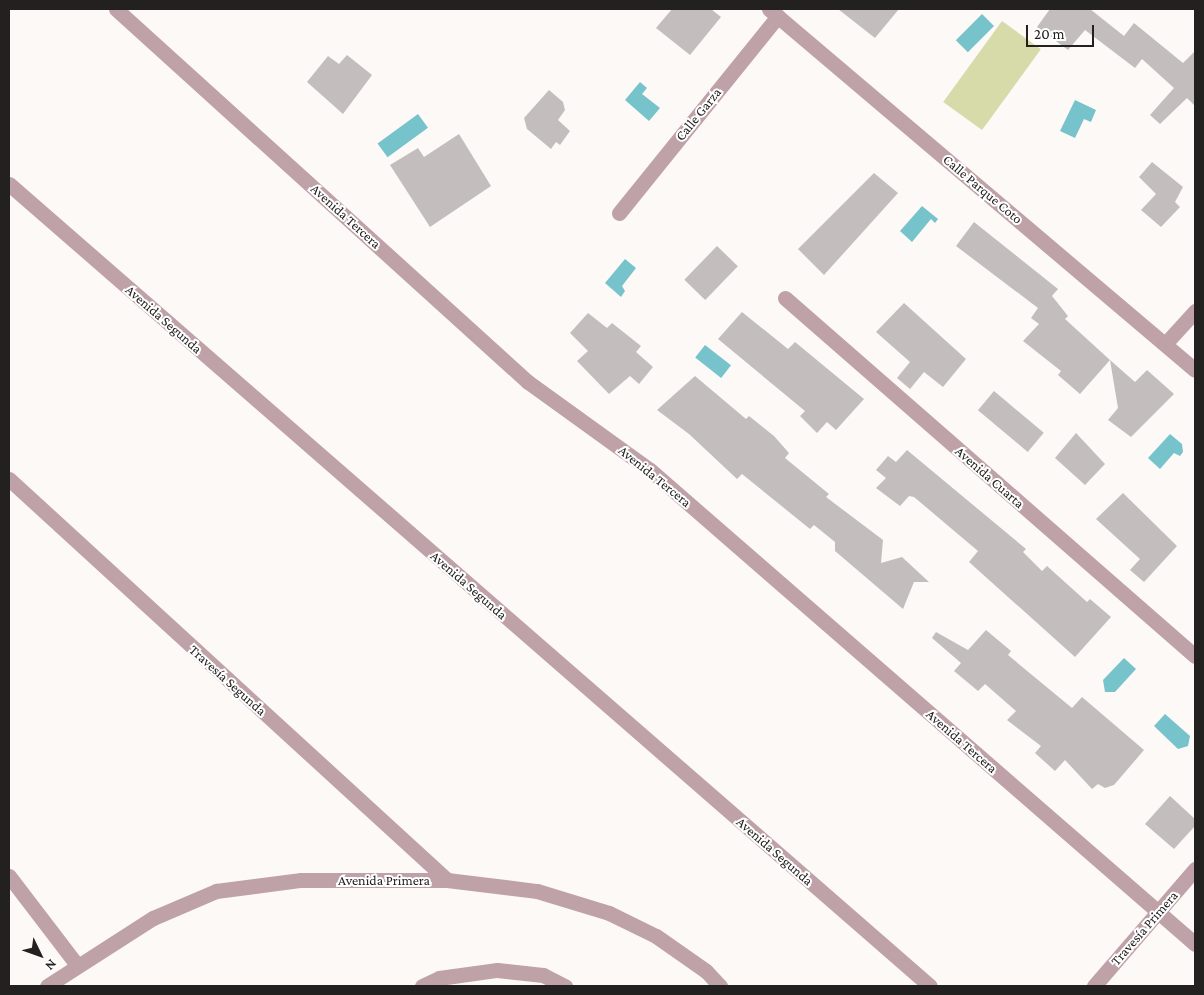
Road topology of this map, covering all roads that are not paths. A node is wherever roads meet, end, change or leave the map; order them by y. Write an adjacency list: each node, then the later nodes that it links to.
1 (116, 9): 14 (street, Avenida Tercera)
2 (774, 12): 4 (street, Calle Garza); 7 (street, Calle Parque Coto)
3 (9, 184): 21 (street, Avenida Segunda)
4 (619, 213)
5 (785, 298): 10 (street, Avenida Cuarta)
6 (1195, 311): 7 (street)
7 (1165, 344): 8 (street, Calle Parque Coto)
8 (1195, 370)
9 (9, 479): 13 (street, Travesía Segunda)
10 (1195, 656)
11 (1195, 869): 14 (street, Travesía Primera)
12 (9, 876): 16 (street)
13 (447, 880): 16 (street, Avenida Primera); 20 (street, Avenida Primera)
14 (1158, 912): 15 (street, Avenida Tercera); 22 (street, Travesía Primera)
15 (1195, 944)
16 (77, 965): 17 (street, Avenida Primera)
17 (50, 986)
18 (422, 986): 19 (street)
19 (565, 986)
20 (720, 986)
21 (930, 986)
22 (1094, 986)

